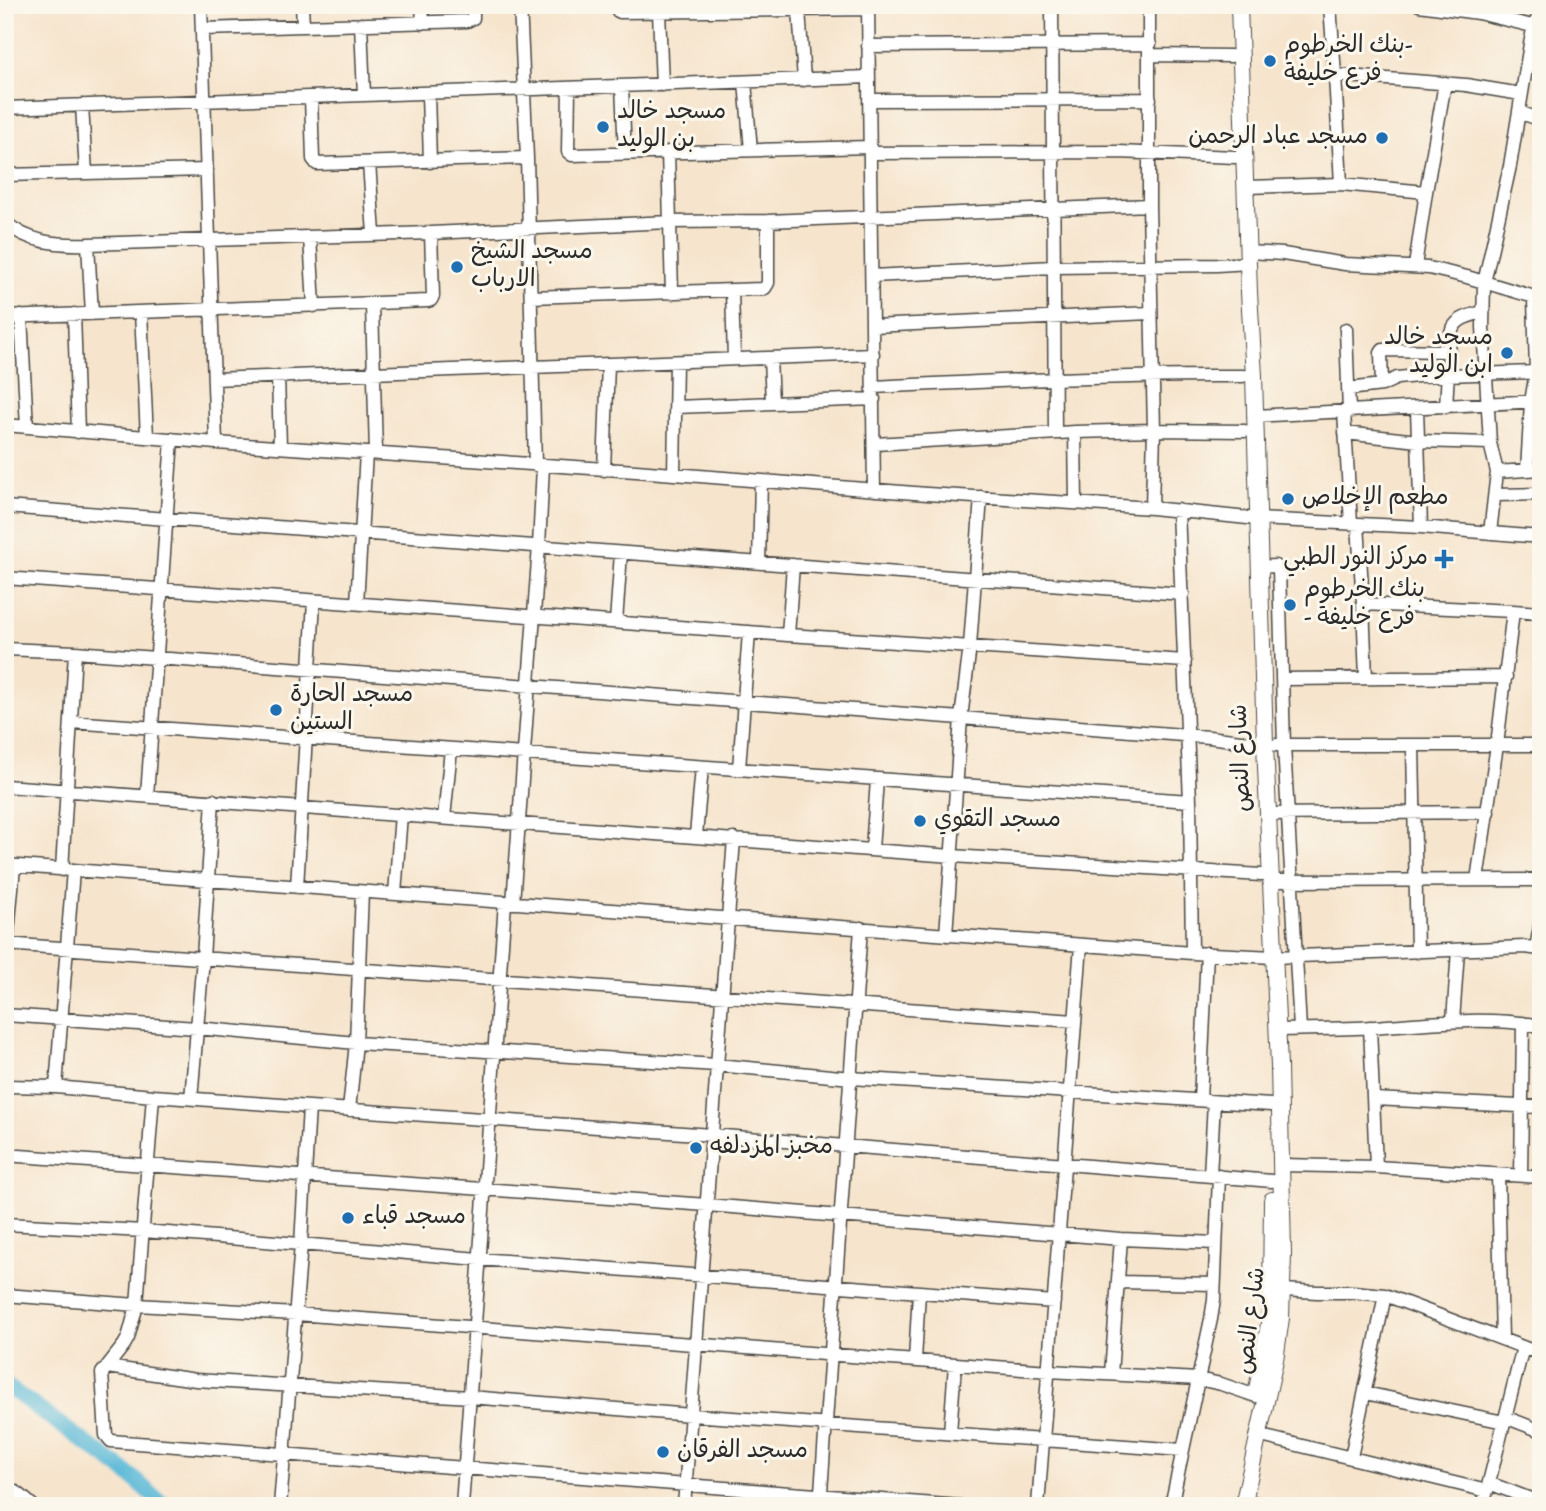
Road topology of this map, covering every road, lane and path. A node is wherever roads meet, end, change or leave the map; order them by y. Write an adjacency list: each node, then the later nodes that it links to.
1 (201, 5): 21 (street)
2 (302, 5): 20 (street)
3 (422, 5): 18 (street)
4 (473, 5): 18 (street)
5 (520, 5): 34 (street)
6 (618, 5): 16 (street)
7 (1052, 5): 22 (street)
8 (1149, 5): 24 (street)
9 (1229, 5): 25 (main road, شارع النص)
10 (1239, 5): 47 (main road, شارع النص)
11 (1330, 5): 26 (street)
12 (1419, 5): 17 (street)
13 (868, 7): 15 (street); 23 (street)
14 (742, 8): 15 (street); 16 (street)
15 (799, 10): 28 (street)
16 (659, 12): 31 (street)
17 (1539, 22): 36 (street)
18 (423, 23): 19 (street)
19 (361, 24): 20 (street); 37 (street)
20 (303, 25): 21 (street)
21 (202, 29): 42 (street)
22 (1053, 45): 23 (street); 24 (street); 41 (street)
23 (868, 46): 27 (street)
24 (1150, 50): 25 (street); 39 (street)
25 (1231, 56): 47 (main road, شارع النص)
26 (1335, 75): 30 (street); 61 (street)
27 (869, 77): 28 (street); 40 (street)
28 (804, 79): 29 (street)
29 (745, 82): 31 (street); 48 (street)
30 (1445, 83): 36 (street); 63 (street)
31 (662, 85): 32 (street)
32 (622, 86): 33 (street); 51 (street)
33 (569, 88): 34 (street); 51 (street)
34 (523, 90): 35 (street); 55 (street)
35 (428, 93): 37 (street); 56 (street)
36 (1521, 94): 45 (street)
37 (364, 95): 38 (street)
38 (311, 97): 42 (street); 57 (street)
39 (1150, 99): 41 (street); 53 (street)
40 (869, 100): 41 (street); 49 (street)
41 (1053, 100): 52 (street)
42 (204, 101): 43 (street); 58 (street)
43 (82, 105): 44 (street); 59 (street)
44 (5, 108)
45 (1519, 113): 46 (street); 81 (street)
46 (1541, 120)
47 (1239, 134): 54 (main road, شارع النص); 62 (main road, شارع النص)
48 (751, 150): 49 (street); 50 (street)
49 (870, 150): 52 (street); 66 (street)
50 (668, 152): 51 (street); 69 (street)
51 (625, 153)
52 (1053, 153): 53 (street); 65 (street)
53 (1149, 153): 54 (street); 64 (street)
54 (1235, 157): 76 (main road, شارع النص)
55 (527, 158): 56 (street); 70 (street)
56 (430, 162): 57 (street)
57 (369, 163): 72 (street)
58 (207, 170): 59 (street); 74 (street)
59 (86, 173): 60 (street)
60 (5, 175)
61 (1341, 184): 62 (street); 63 (street)
62 (1246, 187): 76 (main road, شارع النص)
63 (1426, 192): 78 (street)
64 (1149, 205): 65 (street); 77 (street)
65 (1053, 208): 66 (street); 79 (street)
66 (871, 216): 67 (street); 80 (street)
67 (768, 221): 69 (street); 82 (street)
68 (5, 222): 75 (street)
69 (670, 222): 70 (street); 83 (street)
70 (529, 228): 71 (street); 84 (street)
71 (431, 233): 72 (street); 86 (street)
72 (374, 234): 73 (street)
73 (310, 236): 74 (street); 87 (street)
74 (209, 240): 75 (street); 88 (street)
75 (88, 244): 93 (street)
76 (1245, 260): 77 (street); 78 (street); 113 (main road, شارع النص); 127 (main road, شارع النص)
77 (1150, 265): 79 (street); 91 (street)
78 (1415, 266): 81 (street)
79 (1053, 267): 80 (street); 96 (street)
80 (872, 276): 97 (street)
81 (1484, 283): 85 (street); 90 (street)
82 (732, 291): 83 (street); 103 (street)
83 (672, 293): 84 (street)
84 (531, 297): 106 (street)
85 (1537, 298): 107 (street)
86 (372, 304): 87 (street); 108 (street)
87 (314, 306): 88 (street)
88 (211, 309): 89 (street); 116 (street)
89 (141, 312): 93 (street); 136 (street)
90 (1483, 312): 100 (street); 110 (street)
91 (1150, 313): 96 (street); 111 (street)
92 (74, 314): 93 (street); 94 (street); 132 (street)
93 (92, 314)
94 (21, 316): 95 (street); 129 (street)
95 (5, 317)
96 (1053, 318): 97 (street); 115 (street)
97 (873, 326): 101 (street)
98 (1346, 329): 118 (street)
99 (1417, 351): 100 (street); 114 (street); 117 (street)
100 (1449, 351): 109 (street)
101 (873, 354): 102 (street); 119 (street)
102 (770, 358): 103 (street); 121 (street)
103 (734, 359): 104 (street)
104 (676, 362): 105 (street); 123 (street)
105 (608, 364): 106 (street); 146 (street)
106 (533, 367): 108 (street); 145 (street)
107 (1536, 372): 110 (street); 120 (street)
108 (374, 373): 112 (street); 144 (street)
109 (1448, 374): 110 (street); 114 (street); 124 (street)
110 (1487, 374): 122 (street)
111 (1153, 375): 113 (street); 115 (street); 130 (street)
112 (278, 376): 116 (street); 142 (street)
113 (1243, 376): 131 (main road, شارع النص)
114 (1418, 376): 117 (street)
115 (1054, 378): 119 (street); 134 (street)
116 (214, 379): 139 (street)
117 (1382, 385): 118 (street)
118 (1348, 389): 126 (street)
119 (874, 393): 121 (street); 141 (street)
120 (1536, 402): 122 (street); 143 (street)
121 (772, 403): 123 (street)
122 (1489, 405): 124 (street); 140 (street)
123 (676, 407): 149 (street)
124 (1446, 407): 125 (street)
125 (1417, 409): 126 (street); 138 (street)
126 (1346, 412): 127 (street); 135 (street)
127 (1254, 416): 159 (main road, شارع النص)
128 (5, 425): 129 (street)
129 (27, 427): 132 (street)
130 (1154, 430): 131 (street); 133 (street); 157 (street)
131 (1245, 431): 159 (main road, شارع النص)
132 (78, 432): 136 (street)
133 (1075, 432): 134 (street); 155 (street)
134 (1055, 433): 141 (street)
135 (1345, 433): 138 (street); 161 (street)
136 (147, 437): 137 (street)
137 (172, 439): 139 (street); 160 (street)
138 (1418, 441): 140 (street); 162 (street)
139 (216, 443): 142 (street)
140 (1490, 443): 148 (street)
141 (875, 444): 151 (street)
142 (280, 447): 144 (street)
143 (1535, 450): 147 (street)
144 (371, 454): 145 (street); 164 (street)
145 (539, 465): 146 (street); 166 (street)
146 (604, 470): 149 (street)
147 (1534, 470): 148 (street)
148 (1497, 472): 153 (street)
149 (674, 474): 150 (street)
150 (761, 481): 151 (street); 168 (street)
151 (874, 490): 154 (street)
152 (1541, 494): 153 (street)
153 (1495, 495): 163 (street)
154 (981, 497): 155 (street); 172 (street)
155 (1076, 503): 157 (street)
156 (5, 507): 160 (street)
157 (1152, 508): 158 (street)
158 (1178, 510): 159 (street); 174 (street)
159 (1252, 518): 161 (street); 170 (main road, شارع النص); 202 (main road, شارع النص)
160 (166, 519): 164 (street); 173 (street)
161 (1354, 524): 162 (street); 177 (street)
162 (1421, 527): 163 (street)
163 (1490, 533): 165 (street)
164 (361, 534): 166 (street); 176 (street)
165 (1541, 537)
166 (539, 547): 167 (street); 182 (street)
167 (621, 553): 168 (street); 183 (street)
168 (759, 563): 169 (street)
169 (793, 565): 172 (street); 185 (street)
170 (1259, 567): 180 (main road, شارع النص); 181 (street)
171 (5, 578): 173 (street)
172 (975, 579): 174 (street); 186 (street)
173 (161, 590): 175 (street); 189 (street)
174 (1182, 594): 190 (street)
175 (314, 601): 176 (street); 191 (street)
176 (357, 603): 182 (street)
177 (1363, 604): 178 (street); 194 (street)
178 (1513, 611): 179 (street); 192 (street)
179 (1541, 613)
180 (1262, 616): 181 (street); 202 (main road, شارع النص)
181 (1280, 616): 193 (street)
182 (534, 617): 183 (street); 195 (street)
183 (616, 622): 184 (street)
184 (749, 632): 185 (street); 196 (street)
185 (788, 635): 186 (street)
186 (970, 646): 190 (street); 197 (street)
187 (5, 649): 188 (street)
188 (75, 652): 189 (street); 198 (street)
189 (157, 659): 191 (street); 199 (street)
190 (1185, 661): 200 (street)
191 (310, 670): 195 (street); 201 (street)
192 (1506, 677): 194 (street); 204 (street)
193 (1282, 678): 194 (street); 206 (street)
194 (1366, 678)
195 (529, 686): 196 (street); 208 (street)
196 (744, 702): 197 (street); 210 (street)
197 (961, 718): 200 (street); 212 (street)
198 (71, 722): 199 (street); 214 (street)
199 (152, 728): 201 (street); 215 (street)
200 (1188, 736): 202 (street); 217 (street)
201 (306, 739): 207 (street); 218 (street)
202 (1260, 744): 206 (street); 222 (main road, شارع النص); 233 (main road, شارع النص)
203 (1413, 745): 204 (street); 206 (street); 219 (street)
204 (1497, 745): 205 (street); 220 (street)
205 (1541, 745)
206 (1284, 746): 223 (street)
207 (451, 749): 208 (street); 224 (street)
208 (524, 754): 209 (street); 225 (street)
209 (702, 767): 210 (street); 226 (street)
210 (739, 769): 211 (street)
211 (877, 780): 212 (street); 228 (street)
212 (956, 785): 217 (street); 229 (street)
213 (5, 786): 214 (street)
214 (67, 790): 215 (street); 231 (street)
215 (147, 796): 216 (street)
216 (213, 800): 218 (street); 234 (street)
217 (1190, 801): 232 (street)
218 (302, 807): 221 (street); 239 (street)
219 (1414, 813): 220 (street); 223 (street); 238 (street)
220 (1488, 813): 235 (street)
221 (401, 814): 224 (street); 241 (street)
222 (1268, 814): 223 (street); 233 (main road, شارع النص)
223 (1288, 814): 237 (street)
224 (444, 818): 225 (street)
225 (519, 823): 226 (street); 242 (street)
226 (696, 836): 227 (street)
227 (734, 839): 228 (street); 243 (street)
228 (872, 849): 229 (street)
229 (952, 856): 232 (street); 246 (street)
230 (10, 866): 231 (street); 247 (street)
231 (68, 870): 234 (street); 250 (street)
232 (1192, 870): 233 (street); 253 (street)
233 (1266, 878): 237 (street); 256 (main road, شارع النص)
234 (208, 880): 239 (street); 257 (street)
235 (1477, 880): 236 (street); 238 (street)
236 (1541, 880)
237 (1292, 881): 238 (street); 255 (street)
238 (1415, 881): 252 (street)
239 (297, 887): 240 (street)
240 (362, 891): 241 (street); 258 (street)
241 (395, 894): 242 (street)
242 (509, 902): 243 (street); 259 (street)
243 (728, 918): 245 (street); 260 (street)
244 (1541, 921): 249 (street)
245 (861, 929): 246 (street); 261 (street)
246 (946, 935): 248 (street)
247 (6, 944): 250 (street)
248 (1081, 945): 253 (street); 264 (street)
249 (1538, 948): 251 (street)
250 (67, 949): 257 (street); 263 (street)
251 (1458, 950): 252 (street); 265 (street)
252 (1417, 952): 255 (street)
253 (1192, 953): 254 (street)
254 (1207, 953): 256 (street); 282 (street)
255 (1296, 955): 256 (street); 270 (street)
256 (1269, 957): 271 (main road, شارع النص); 284 (main road, شارع النص)
257 (203, 958): 258 (street); 269 (street)
258 (359, 969): 259 (street); 272 (street)
259 (500, 979): 260 (street); 273 (street)
260 (723, 995): 261 (street); 274 (street)
261 (856, 1005): 264 (street); 275 (street)
262 (5, 1016): 263 (street)
263 (62, 1019): 269 (street); 277 (street)
264 (1075, 1021): 278 (street)
265 (1453, 1021): 266 (street); 268 (street)
266 (1523, 1023): 267 (street); 285 (street)
267 (1541, 1026)
268 (1370, 1027): 270 (street); 280 (street)
269 (197, 1028): 272 (street); 281 (street)
270 (1300, 1029): 271 (street)
271 (1278, 1030): 294 (main road, شارع النص)
272 (356, 1043): 273 (street); 288 (street)
273 (495, 1051): 274 (street); 289 (street)
274 (717, 1065): 275 (street); 290 (street)
275 (851, 1078): 278 (street); 291 (street)
276 (5, 1086): 277 (street)
277 (56, 1087): 279 (street)
278 (1070, 1091): 282 (street); 293 (street)
279 (153, 1096): 281 (street); 295 (street)
280 (1374, 1098): 285 (street); 296 (street)
281 (191, 1099): 286 (street)
282 (1200, 1101): 283 (street)
283 (1214, 1101): 284 (street); 299 (street)
284 (1271, 1105): 302 (main road, شارع النص)
285 (1522, 1106): 287 (street); 300 (street)
286 (309, 1107): 288 (street); 298 (street)
287 (1541, 1107)
288 (349, 1110): 289 (street)
289 (490, 1119): 290 (street); 303 (street)
290 (712, 1135): 291 (street); 304 (street)
291 (846, 1147): 293 (street); 305 (street)
292 (5, 1155): 295 (street)
293 (1065, 1163): 299 (street); 308 (street)
294 (1281, 1165): 296 (street); 317 (main road, شارع النص)
295 (149, 1166): 298 (street); 307 (street)
296 (1376, 1167): 297 (street)
297 (1498, 1175): 300 (street); 325 (street)
298 (306, 1176): 303 (street); 311 (street)
299 (1215, 1176): 302 (street); 310 (street)
300 (1521, 1176): 301 (street)
301 (1541, 1177)
302 (1272, 1181): 338 (main road, شارع النص)
303 (485, 1190): 304 (street); 312 (street)
304 (707, 1205): 305 (street); 313 (street)
305 (840, 1216): 308 (street); 316 (street)
306 (5, 1224): 307 (street)
307 (144, 1231): 311 (street); 322 (street)
308 (1059, 1233): 309 (street); 321 (street)
309 (1121, 1239): 310 (street); 314 (street)
310 (1216, 1243): 315 (street)
311 (301, 1244): 312 (street); 323 (street)
312 (479, 1259): 313 (street); 324 (street)
313 (702, 1275): 316 (street); 326 (street)
314 (1119, 1282): 315 (street); 334 (street)
315 (1214, 1284): 335 (street)
316 (835, 1286): 318 (street); 328 (street)
317 (1283, 1290): 320 (street); 345 (main road, شارع النص)
318 (919, 1292): 321 (street); 330 (street)
319 (5, 1295): 322 (street)
320 (1385, 1295): 325 (street); 337 (street)
321 (1054, 1303): 333 (street)
322 (136, 1305): 323 (street); 332 (street)
323 (296, 1314): 324 (street); 336 (street)
324 (475, 1328): 326 (street); 339 (street)
325 (1502, 1339): 327 (street)
326 (697, 1344): 328 (street); 340 (street)
327 (1523, 1347): 329 (street); 341 (street)
328 (831, 1354): 330 (street); 342 (street)
329 (1541, 1354)
330 (915, 1360): 331 (street)
331 (955, 1364): 333 (street); 344 (street)
332 (107, 1367): 336 (street); 348 (street)
333 (1049, 1371): 334 (street); 346 (street)
334 (1111, 1374): 335 (street)
335 (1198, 1379): 338 (street); 347 (street)
336 (290, 1386): 339 (street); 348 (street)
337 (1364, 1393): 341 (street); 349 (street)
338 (1256, 1396): 356 (main road, شارع النص)
339 (470, 1397): 340 (street); 350 (street)
340 (691, 1415): 342 (street); 351 (street)
341 (1505, 1420): 343 (street); 353 (street)
342 (825, 1424): 344 (street); 354 (street)
343 (1541, 1431)
344 (950, 1433): 346 (street)
345 (1257, 1435): 349 (street); 356 (main road, شارع النص)
346 (1043, 1440): 347 (street); 362 (street)
347 (1182, 1450): 363 (street)
348 (285, 1454): 350 (street); 358 (street)
349 (1351, 1457): 353 (street)
350 (465, 1468): 351 (street); 359 (street)
351 (686, 1485): 354 (street); 360 (street)
352 (5, 1486): 357 (street)
353 (1488, 1487): 355 (street); 365 (street)
354 (820, 1500): 361 (street)
355 (1541, 1503)
356 (1240, 1504): 364 (street)
357 (33, 1506)
358 (280, 1506)
359 (463, 1506)
360 (684, 1506)
361 (961, 1506)
362 (1038, 1506)
363 (1171, 1506)
364 (1269, 1506)
365 (1483, 1506)

